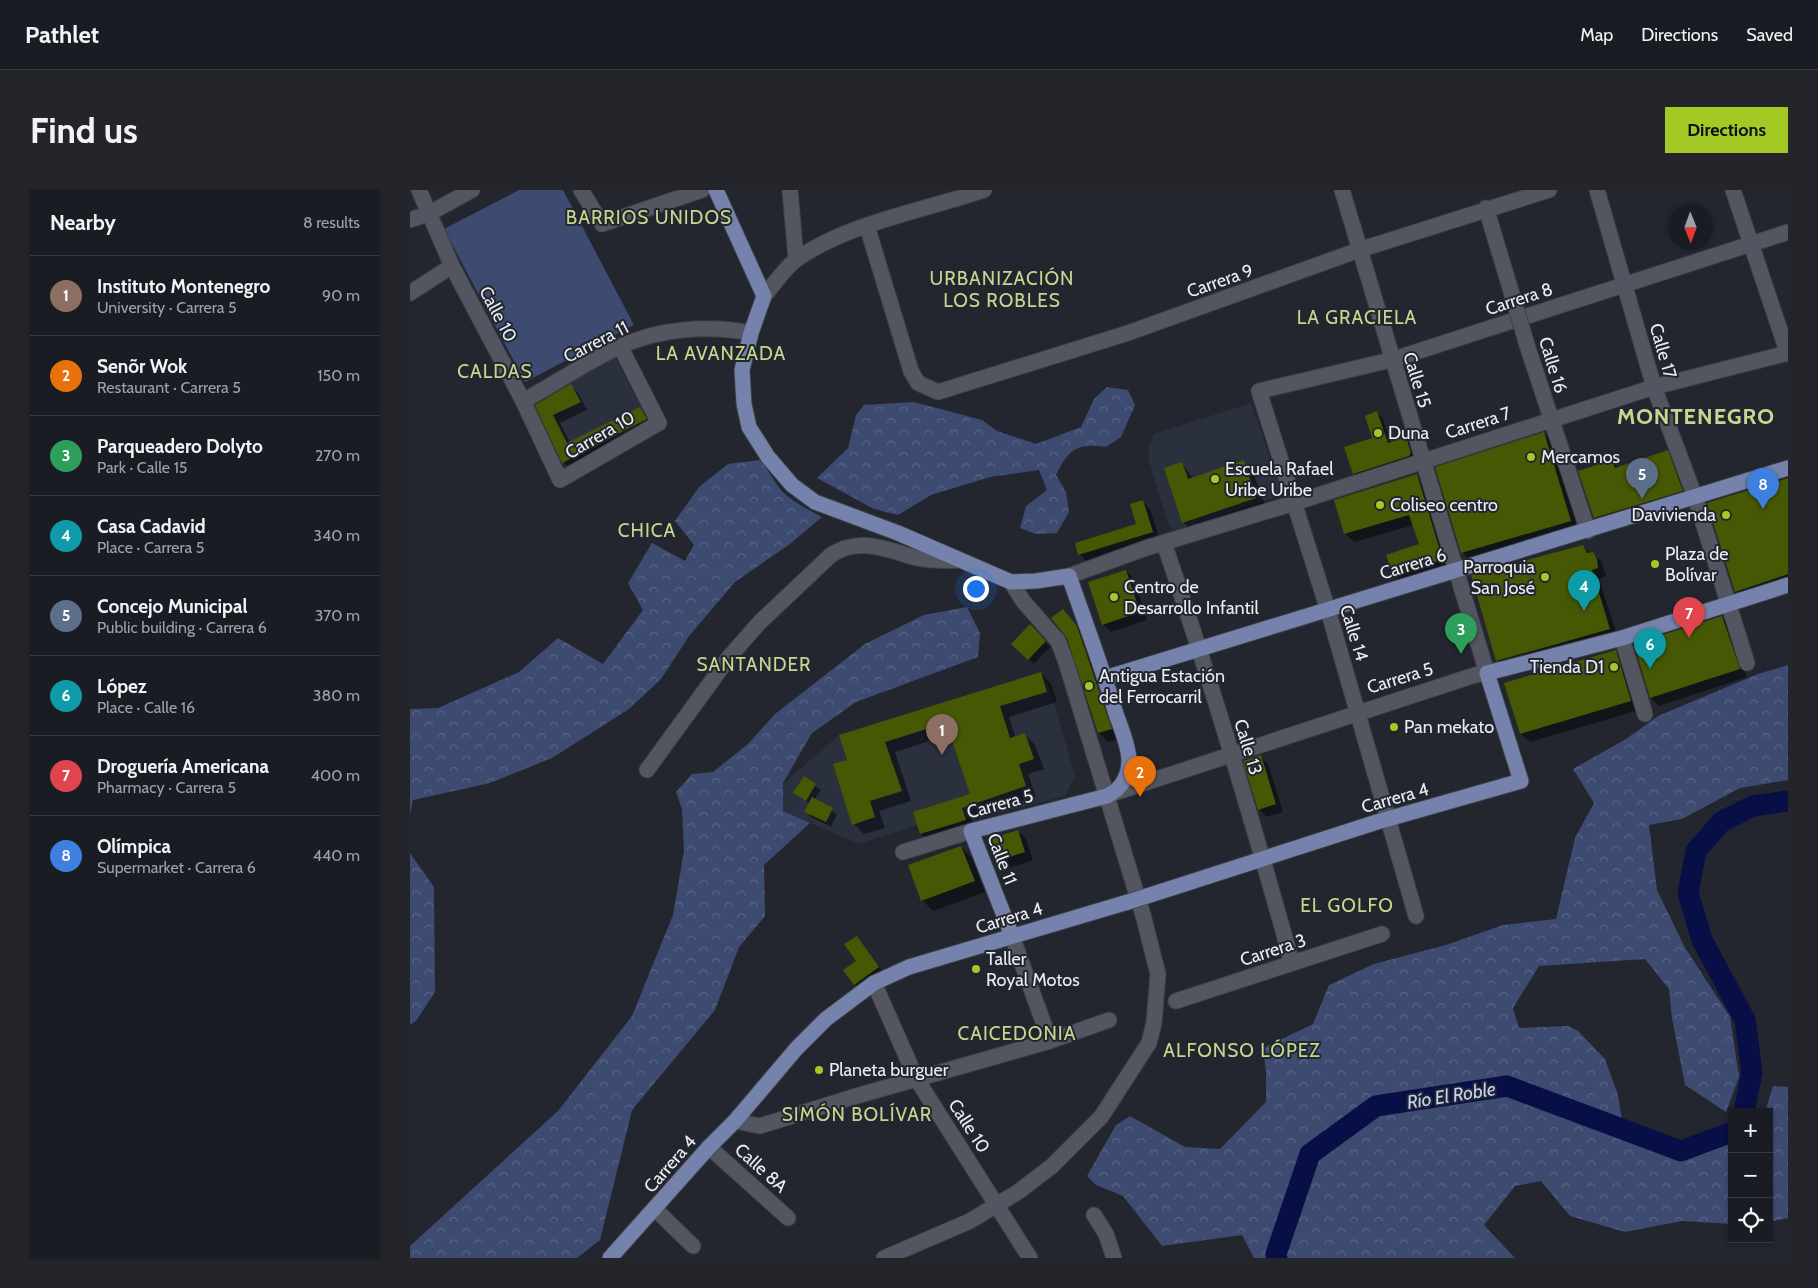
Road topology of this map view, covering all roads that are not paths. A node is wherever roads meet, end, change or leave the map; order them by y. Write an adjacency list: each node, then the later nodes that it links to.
1 (419, 190): 13 (street, Calle 10)
2 (472, 190): 13 (street)
3 (581, 190): 4 (street)
4 (702, 190)
5 (716, 190): 22 (main road)
6 (790, 190): 18 (street)
7 (984, 190): 14 (street)
8 (1342, 190): 17 (street, Calle 15)
9 (1549, 190): 12 (street, Carrera 9)
10 (1597, 190): 20 (street, Calle 17)
11 (1732, 190): 16 (street)
12 (1486, 208): 17 (street, Carrera 9); 30 (street, Calle 16, bridge)
13 (416, 218): 19 (street, Calle 10)
14 (867, 226): 17 (street, Carrera 9); 18 (street)
15 (1788, 232): 16 (street, Carrera 8)
16 (1751, 244): 20 (street, Carrera 8); 25 (street)
17 (1359, 250): 26 (street, Calle 15)
18 (796, 259): 22 (street)
19 (452, 266): 21 (street); 29 (street, Calle 10)
20 (1625, 285): 26 (street, Carrera 8); 27 (street, Calle 17)
21 (410, 293)
22 (764, 296): 23 (main road)
23 (751, 333): 24 (street, Carrera 11); 38 (main road)
24 (620, 346): 29 (street, Carrera 11); 33 (street, Carrera 10)
25 (1788, 353): 27 (street, Carrera 7)
26 (1391, 360): 28 (street, Carrera 8); 31 (street, Calle 15)
27 (1654, 387): 30 (street, Carrera 7); 34 (street, Calle 17)
28 (1259, 391): 35 (street, Calle 14)
29 (522, 401): 33 (street, Calle 10)
30 (1550, 420): 31 (street, Carrera 7); 36 (street, Calle 16)
31 (1423, 461): 35 (street, Carrera 7); 39 (street, Calle 15)
32 (1788, 468): 34 (main road, Carrera 6)
33 (560, 480)
34 (1695, 498): 36 (main road, Carrera 6); 43 (street, Calle 17)
35 (1294, 504): 37 (street, Carrera 7); 44 (street, Calle 14)
36 (1588, 531): 39 (main road, Carrera 6)
37 (1164, 543): 40 (street, Carrera 7); 46 (street, Calle 13)
38 (960, 560): 41 (main road); 53 (street)
39 (1456, 571): 44 (main road, Carrera 6); 48 (street, Calle 15)
40 (1068, 576): 41 (main road); 49 (main road)
41 (1011, 582): 55 (street)
42 (1788, 585): 43 (main road, Carrera 5)
43 (1729, 604): 45 (main road, Carrera 5); 47 (street, Calle 17)
44 (1328, 610): 46 (main road, Carrera 6); 50 (street, Calle 14)
45 (1622, 638): 48 (main road, Carrera 5); 51 (street)
46 (1200, 649): 49 (main road, Carrera 6); 52 (street, Calle 13)
47 (1747, 663)
48 (1487, 673): 50 (street, Carrera 5); 54 (main road, Calle 15)
49 (1105, 678): 55 (main road)
50 (1358, 711): 52 (street, Carrera 5); 56 (street, Calle 14)
51 (1644, 714)
52 (1230, 754): 55 (street, Carrera 5); 59 (street, Calle 13)
53 (647, 770)
54 (1521, 781): 56 (main road, Carrera 4)
55 (1110, 794): 57 (main road, Carrera 5); 71 (street)
56 (1389, 819): 59 (main road, Carrera 4); 60 (street, Calle 14)
57 (971, 831): 58 (street, Carrera 5); 62 (main road, Calle 11)
58 (903, 852)
59 (1263, 858): 62 (main road, Carrera 4, bridge); 63 (street, Calle 13)
60 (1416, 916)
61 (1382, 934): 63 (street, Carrera 3)
62 (1012, 936): 64 (main road, Carrera 4); 67 (street, Calle 11)
63 (1292, 963): 65 (street, Carrera 3)
64 (874, 982): 68 (street, Calle 10); 69 (main road, Carrera 4)
65 (1176, 1001)
66 (1110, 1020): 67 (street)
67 (1050, 1041): 68 (street)
68 (916, 1078): 69 (street); 71 (street, Calle 10)
69 (735, 1121): 70 (main road, Carrera 4)
70 (709, 1147): 72 (main road, Carrera 4); 74 (street, Calle 8A)
71 (998, 1206): 77 (street); 78 (street, Calle 10)
72 (655, 1209): 75 (street); 76 (main road, Carrera 4)
73 (1094, 1215): 79 (street)
74 (788, 1218)
75 (693, 1246)
76 (610, 1258)
77 (884, 1258)
78 (1030, 1258)
79 (1114, 1258)

